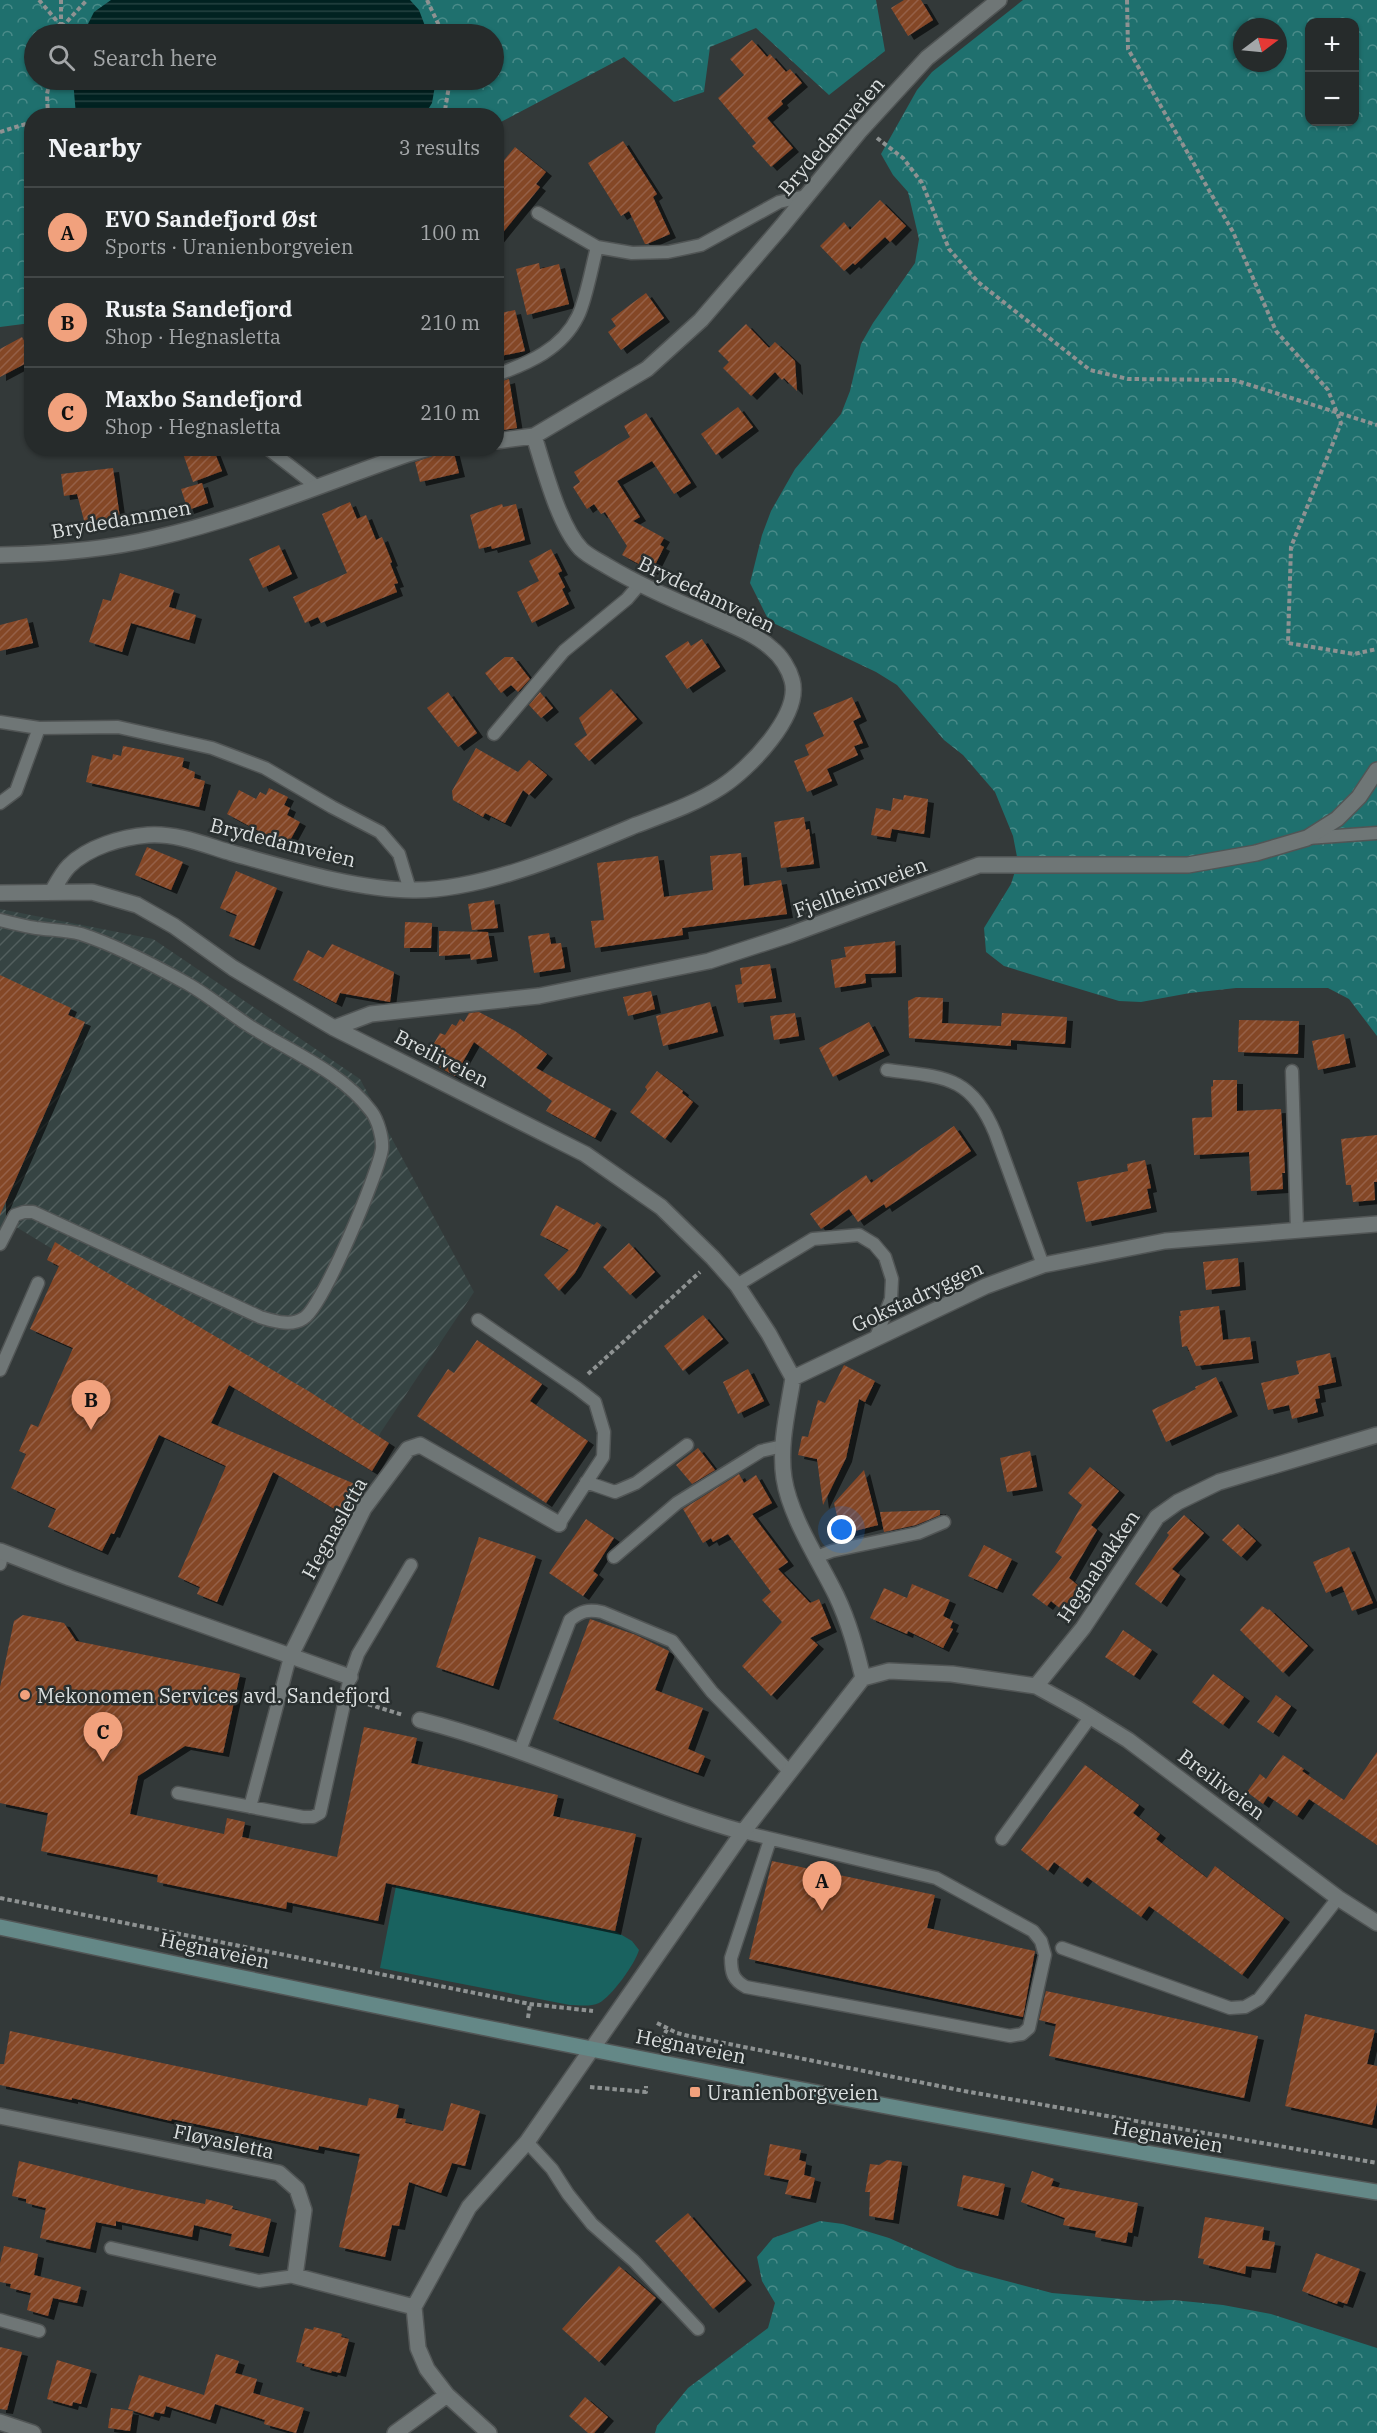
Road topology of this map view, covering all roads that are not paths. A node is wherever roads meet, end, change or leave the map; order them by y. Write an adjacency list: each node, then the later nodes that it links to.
1 (999, 0): 2 (street, Brydedamveien)
2 (806, 196): 4 (lane); 6 (street, Brydedamveien)
3 (538, 213): 4 (lane)
4 (597, 248): 5 (lane)
5 (504, 372)
6 (534, 436): 7 (street); 12 (street, Brydedamveien)
7 (504, 440)
8 (277, 456): 10 (lane)
9 (405, 456): 10 (street, Brydedammen)
10 (316, 486): 11 (street, Brydedammen)
11 (0, 555)
12 (639, 585): 15 (lane); 20 (street, Brydedamveien)
13 (0, 722): 14 (lane)
14 (39, 728): 17 (lane); 20 (lane)
15 (494, 734)
16 (1377, 770): 19 (street, Fjellheimveien)
17 (0, 803)
18 (1377, 833): 19 (lane)
19 (1307, 838): 24 (street, Fjellheimveien)
20 (410, 890): 21 (street, Brydedamveien)
21 (52, 892): 22 (street, Breiliveien); 24 (street, Breiliveien)
22 (0, 893)
23 (0, 920): 29 (lane)
24 (334, 1028): 32 (street, Breiliveien)
25 (887, 1070): 30 (lane)
26 (1292, 1071): 28 (lane)
27 (1377, 1224): 28 (street, Gokstadryggen)
28 (1297, 1230): 30 (street, Gokstadryggen)
29 (0, 1244)
30 (1043, 1265): 34 (street, Gokstadryggen)
31 (38, 1282): 35 (lane)
32 (737, 1285): 34 (lane); 36 (street, Breiliveien)
33 (478, 1320): 40 (lane)
34 (876, 1337): 36 (street, Gokstadryggen)
35 (0, 1370)
36 (793, 1378): 39 (street)
37 (1377, 1435): 50 (street, Hegnabakken)
38 (687, 1445): 40 (lane)
39 (783, 1446): 44 (lane); 45 (street)
40 (586, 1482): 42 (lane)
41 (944, 1522): 45 (lane)
42 (559, 1524): 47 (street, Hegnasletta)
43 (1, 1556): 47 (street)
44 (614, 1557)
45 (816, 1557): 49 (street)
46 (411, 1565): 48 (lane)
47 (290, 1657): 48 (street); 56 (lane)
48 (350, 1677): 56 (lane)
49 (862, 1678): 50 (street); 54 (street)
50 (1036, 1686): 51 (street, Breiliveien)
51 (1091, 1716): 58 (lane); 60 (street, Breiliveien)
52 (420, 1720): 53 (street)
53 (520, 1750): 54 (lane); 57 (street)
54 (790, 1772): 57 (street)
55 (178, 1793): 56 (lane)
56 (250, 1807)
57 (743, 1832): 59 (lane); 64 (street)
58 (1002, 1839)
59 (770, 1840): 59 (lane)
60 (1338, 1898): 61 (street, Breiliveien); 63 (lane)
61 (1377, 1923)
62 (0, 1927): 64 (main road, Hegnaveien)
63 (1062, 1947)
64 (591, 2050): 66 (street); 67 (main road, Hegnaveien)
65 (0, 2116): 69 (street, Fløyasletta)
66 (527, 2142): 70 (street); 72 (lane)
67 (1377, 2192)
68 (111, 2248): 69 (lane)
69 (295, 2276): 70 (street)
70 (414, 2307): 74 (street)
71 (0, 2320): 73 (lane)
72 (698, 2328)
73 (39, 2331)
74 (447, 2395): 77 (street); 78 (street)
75 (0, 2422): 76 (street)
76 (33, 2433)
77 (395, 2433)
78 (489, 2433)

